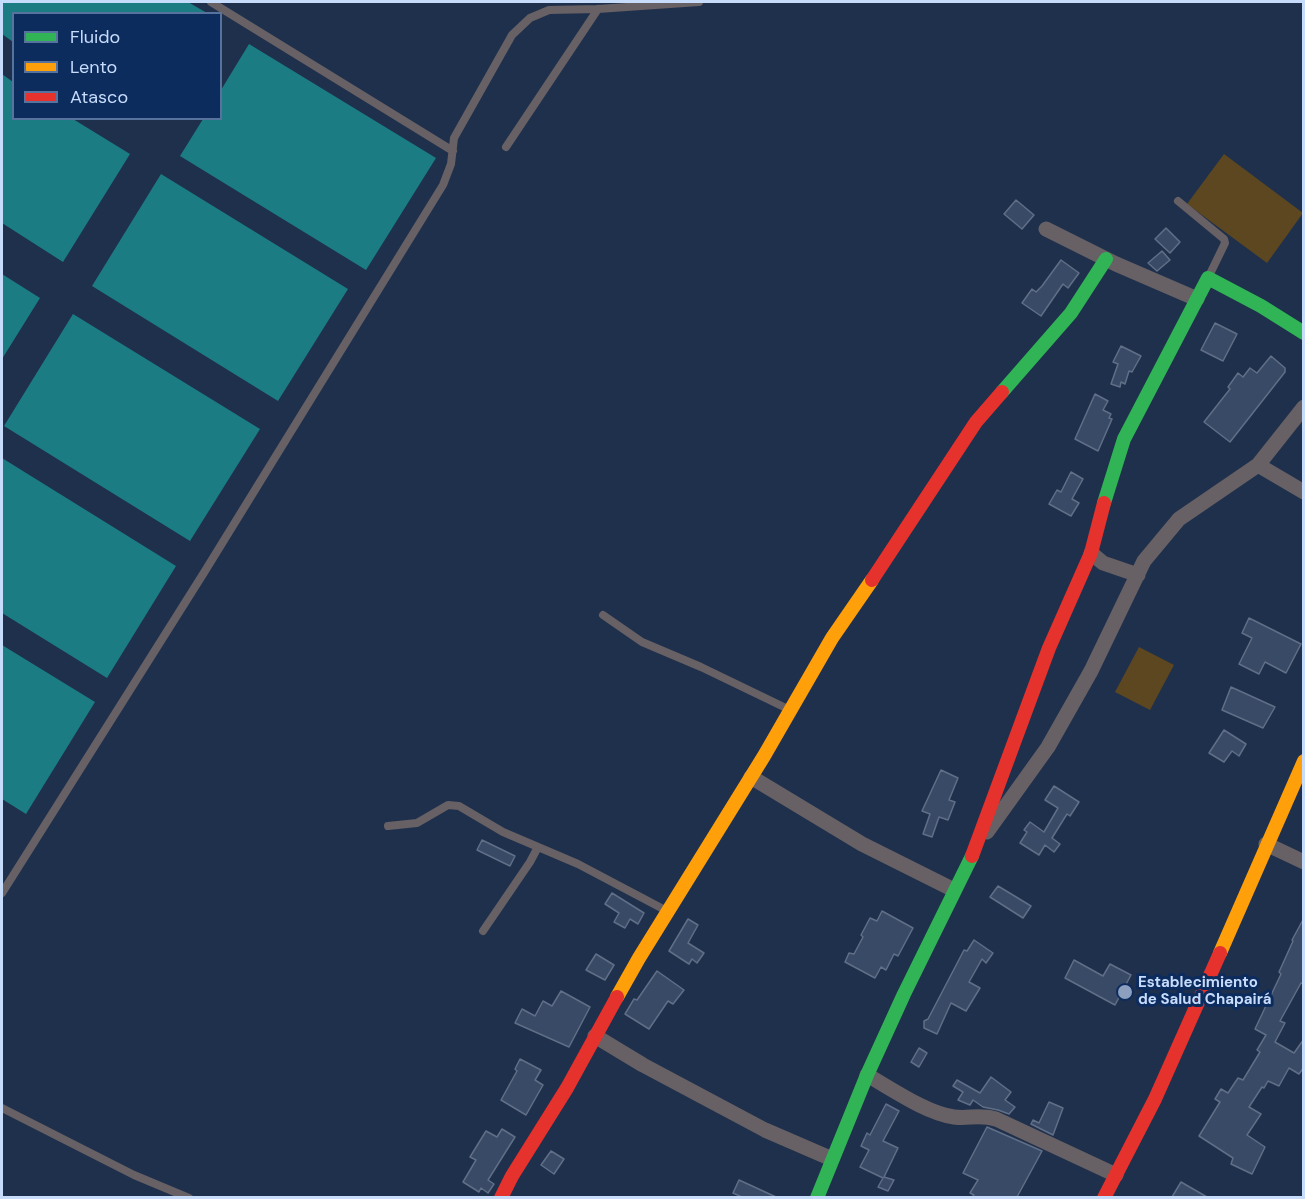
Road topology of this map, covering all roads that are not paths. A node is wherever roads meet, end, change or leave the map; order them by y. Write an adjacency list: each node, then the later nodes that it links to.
1 (211, 2): 5 (lane)
2 (699, 2): 3 (lane)
3 (598, 9): 4 (lane); 5 (lane)
4 (506, 147)
5 (453, 151): 27 (lane)
6 (1178, 201): 9 (lane)
7 (1046, 228): 8 (street)
8 (1106, 258): 10 (street); 18 (street)
9 (1208, 278): 10 (street); 11 (street)
10 (1197, 299): 15 (street)
11 (1304, 333)
12 (1304, 407): 13 (street)
13 (1258, 465): 14 (street); 16 (street)
14 (1304, 492)
15 (1091, 553): 16 (street); 24 (street)
16 (1138, 575): 24 (street)
17 (603, 615): 18 (lane)
18 (790, 710): 20 (street)
19 (1304, 761): 22 (street)
20 (751, 777): 26 (street); 28 (street)
21 (388, 826): 23 (lane)
22 (1266, 844): 25 (street); 34 (street)
23 (538, 847): 28 (lane); 29 (lane)
24 (975, 849): 26 (street)
25 (1304, 862)
26 (954, 890): 31 (street)
27 (2, 893)
28 (668, 911): 30 (street)
29 (483, 931)
30 (595, 1036): 33 (street); 36 (street)
31 (867, 1075): 33 (street); 34 (street)
32 (2, 1108): 35 (lane)
33 (832, 1159): 37 (street)
34 (1116, 1175): 38 (street)
35 (189, 1197)
36 (501, 1197)
37 (817, 1197)
38 (1104, 1197)

